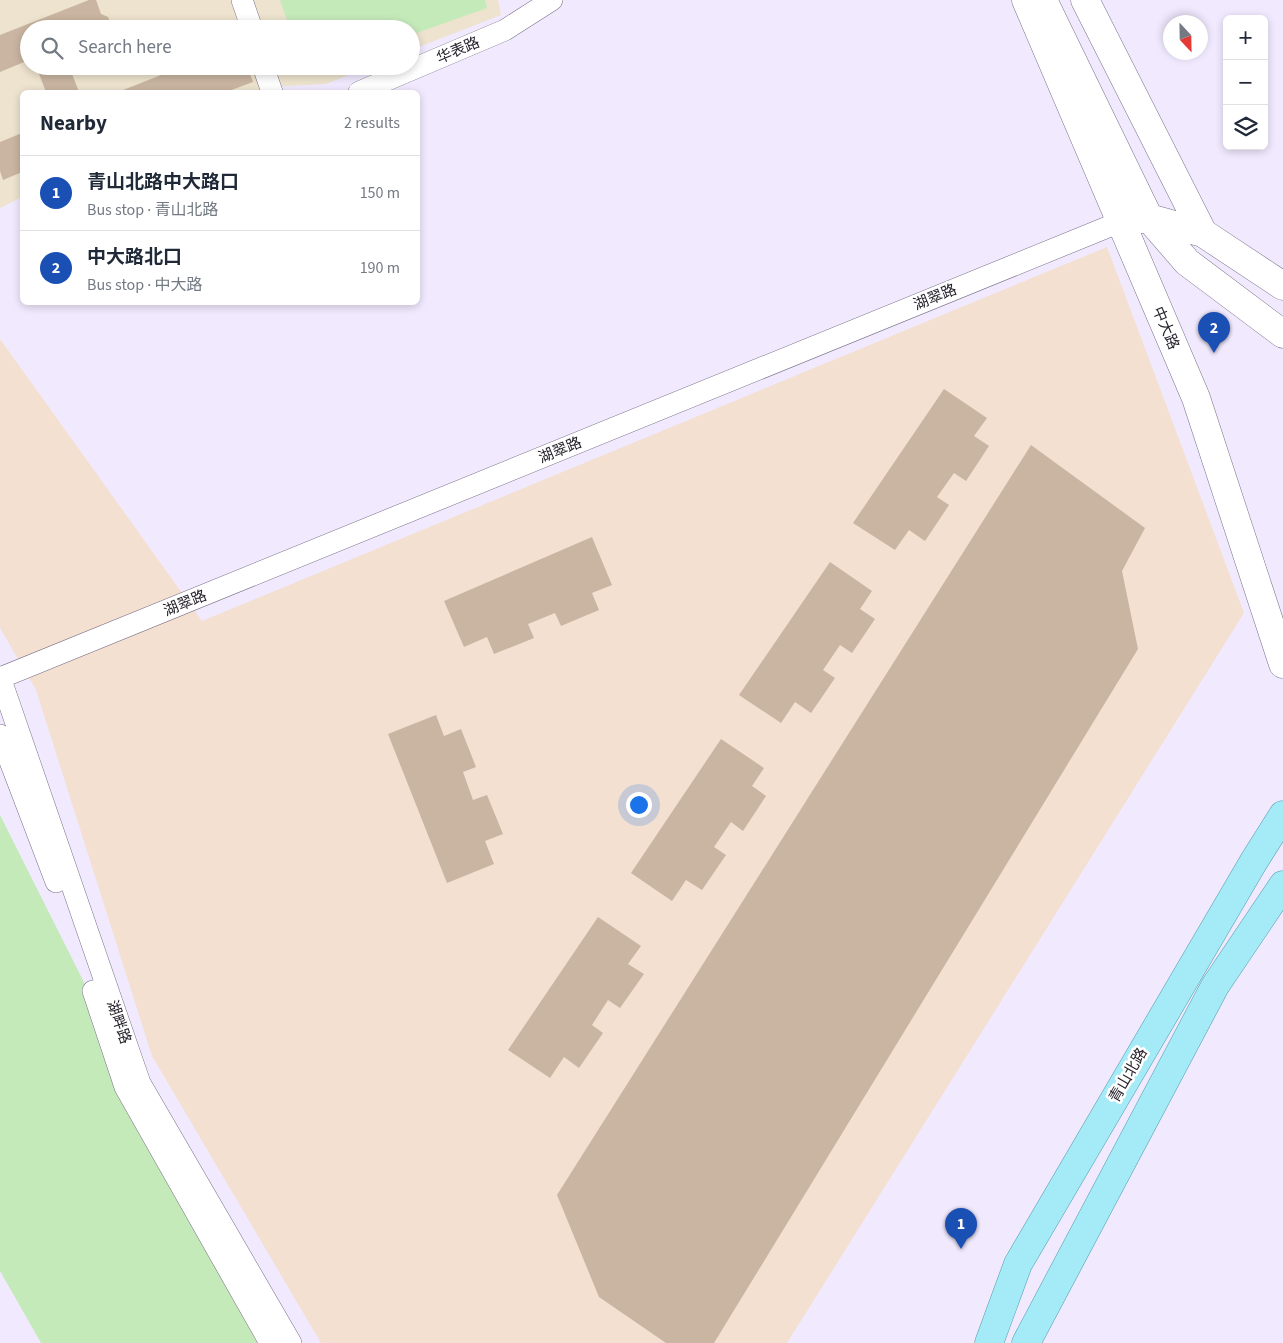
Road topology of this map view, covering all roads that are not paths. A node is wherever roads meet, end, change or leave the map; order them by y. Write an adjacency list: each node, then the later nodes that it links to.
1 (242, 0): 6 (street)
2 (552, 0): 7 (street, 华表路)
3 (1026, 0): 13 (main road, 中大路)
4 (1043, 0): 12 (main road)
5 (1085, 0): 14 (main road)
6 (249, 20)
7 (420, 66)
8 (267, 75): 10 (street)
9 (400, 75): 11 (street, 华表路)
10 (271, 90)
11 (365, 90)
12 (1149, 218): 13 (main road); 14 (main road); 16 (main road)
13 (1120, 222): 17 (main road, 中大路); 18 (street, 湖翠路)
14 (1204, 233): 15 (main road)
15 (1283, 286)
16 (1283, 334)
17 (1283, 664)
18 (0, 678): 23 (street, 湖畔路)
19 (0, 735): 22 (street, 湖畔路)
20 (1283, 815): 24 (main road, 青山北路)
21 (1283, 885): 25 (main road)
22 (270, 1343)
23 (291, 1343)
24 (990, 1343)
25 (1026, 1343)

